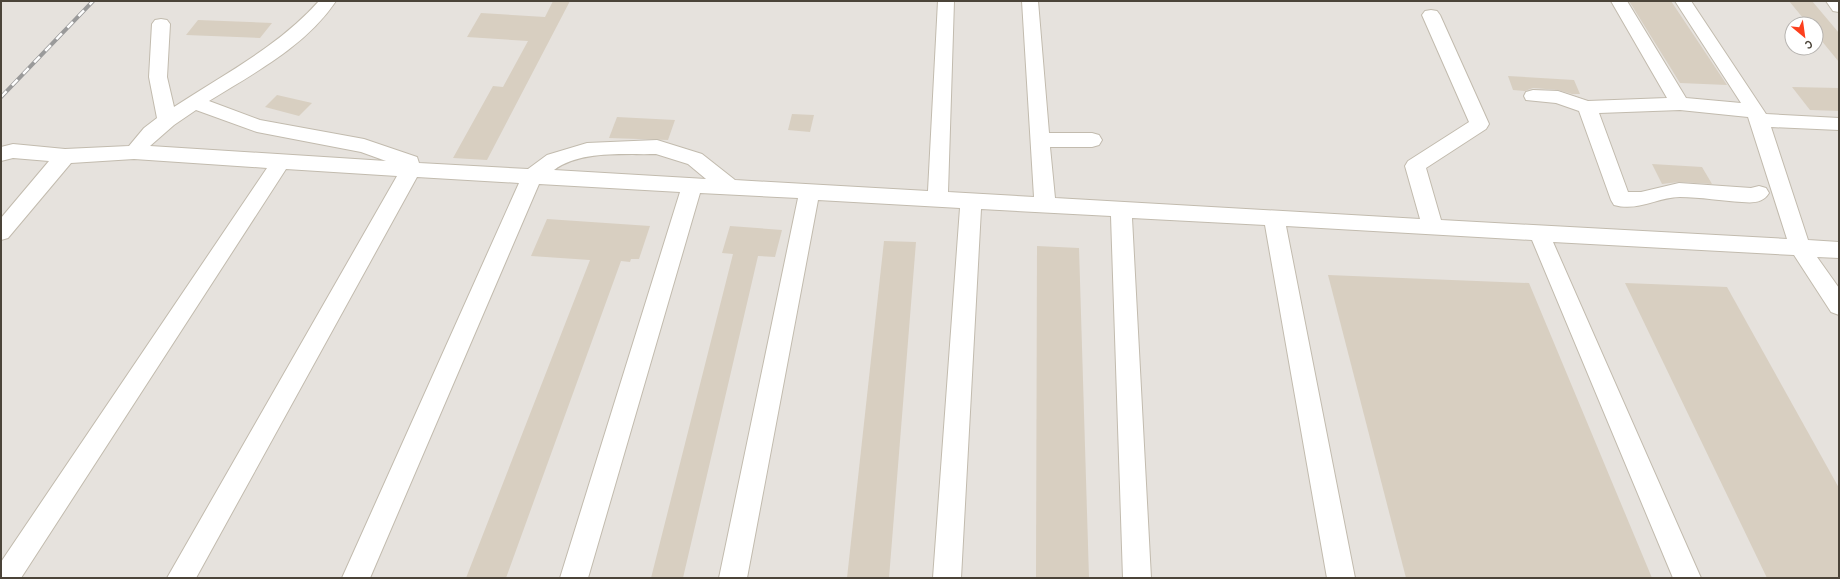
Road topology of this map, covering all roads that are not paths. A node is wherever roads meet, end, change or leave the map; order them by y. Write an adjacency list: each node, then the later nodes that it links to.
1 (328, 1): 11 (street)
2 (946, 1): 30 (street)
3 (1030, 1): 17 (street)
4 (1619, 1): 12 (street)
5 (1683, 1): 14 (street)
6 (1834, 1): 7 (street)
7 (1839, 7)
8 (1431, 15): 35 (street)
9 (161, 24): 15 (street)
10 (1533, 96): 13 (street)
11 (193, 102): 15 (street); 24 (street)
12 (1680, 104): 13 (street); 14 (street)
13 (1587, 107): 29 (street)
14 (1757, 116): 16 (street); 38 (street)
15 (166, 120): 19 (street)
16 (1839, 124)
17 (1040, 140): 18 (street); 32 (street)
18 (1092, 140)
19 (134, 152): 21 (street); 22 (street)
20 (1, 154): 21 (street)
21 (65, 156): 36 (street)
22 (280, 162): 23 (street); 41 (street)
23 (411, 169): 24 (street); 42 (street)
24 (434, 171): 25 (street)
25 (532, 176): 26 (street); 27 (street); 43 (street)
26 (692, 185): 27 (street); 44 (street)
27 (730, 188): 28 (street)
28 (809, 192): 30 (street); 45 (street)
29 (1759, 193)
30 (938, 199): 31 (street)
31 (971, 201): 32 (street); 46 (street)
32 (1045, 205): 33 (street)
33 (1121, 210): 34 (street); 47 (street)
34 (1274, 218): 35 (street); 48 (street)
35 (1433, 227): 37 (street)
36 (1, 232)
37 (1539, 233): 38 (street); 49 (street)
38 (1800, 248): 39 (street); 40 (street)
39 (1839, 250)
40 (1839, 306)
41 (6, 578)
42 (181, 578)
43 (356, 578)
44 (574, 578)
45 (733, 578)
46 (947, 578)
47 (1137, 578)
48 (1341, 578)
49 (1687, 578)

